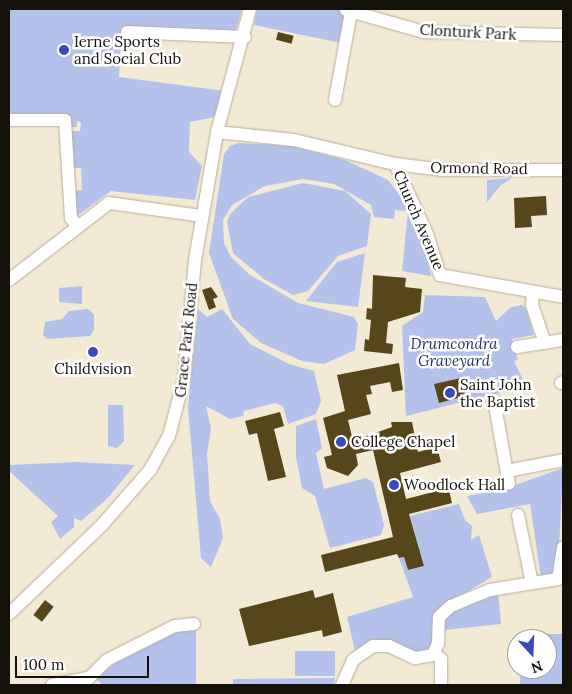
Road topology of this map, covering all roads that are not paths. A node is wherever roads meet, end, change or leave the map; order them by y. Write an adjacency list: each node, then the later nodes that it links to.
1 (250, 9): 3 (street, Grace Park Road)
2 (127, 32): 3 (street)
3 (245, 36): 7 (street, Grace Park Road)
4 (563, 36): 5 (street, Clonturk Park)
5 (335, 100)
6 (9, 120): 11 (street)
7 (217, 132): 8 (street, Church Avenue); 10 (street, Grace Park Road)
8 (395, 164): 9 (street, Ormond Road); 13 (street, Church Avenue)
9 (563, 170)
10 (202, 216): 11 (street); 23 (street, Grace Park Road)
11 (78, 227): 12 (street)
12 (11, 273)
13 (533, 292): 14 (street, Church Avenue); 16 (street)
14 (563, 297)
15 (563, 340): 16 (street)
16 (545, 342): 17 (street)
17 (517, 347)
18 (494, 400): 19 (street)
19 (563, 460)
20 (518, 515): 22 (street)
21 (563, 547): 22 (street)
22 (532, 583): 25 (street)
23 (9, 614)
24 (194, 624): 26 (street)
25 (434, 653): 28 (street); 29 (street)
26 (93, 682): 27 (street)
27 (52, 685)
28 (342, 685)
29 (441, 685)

